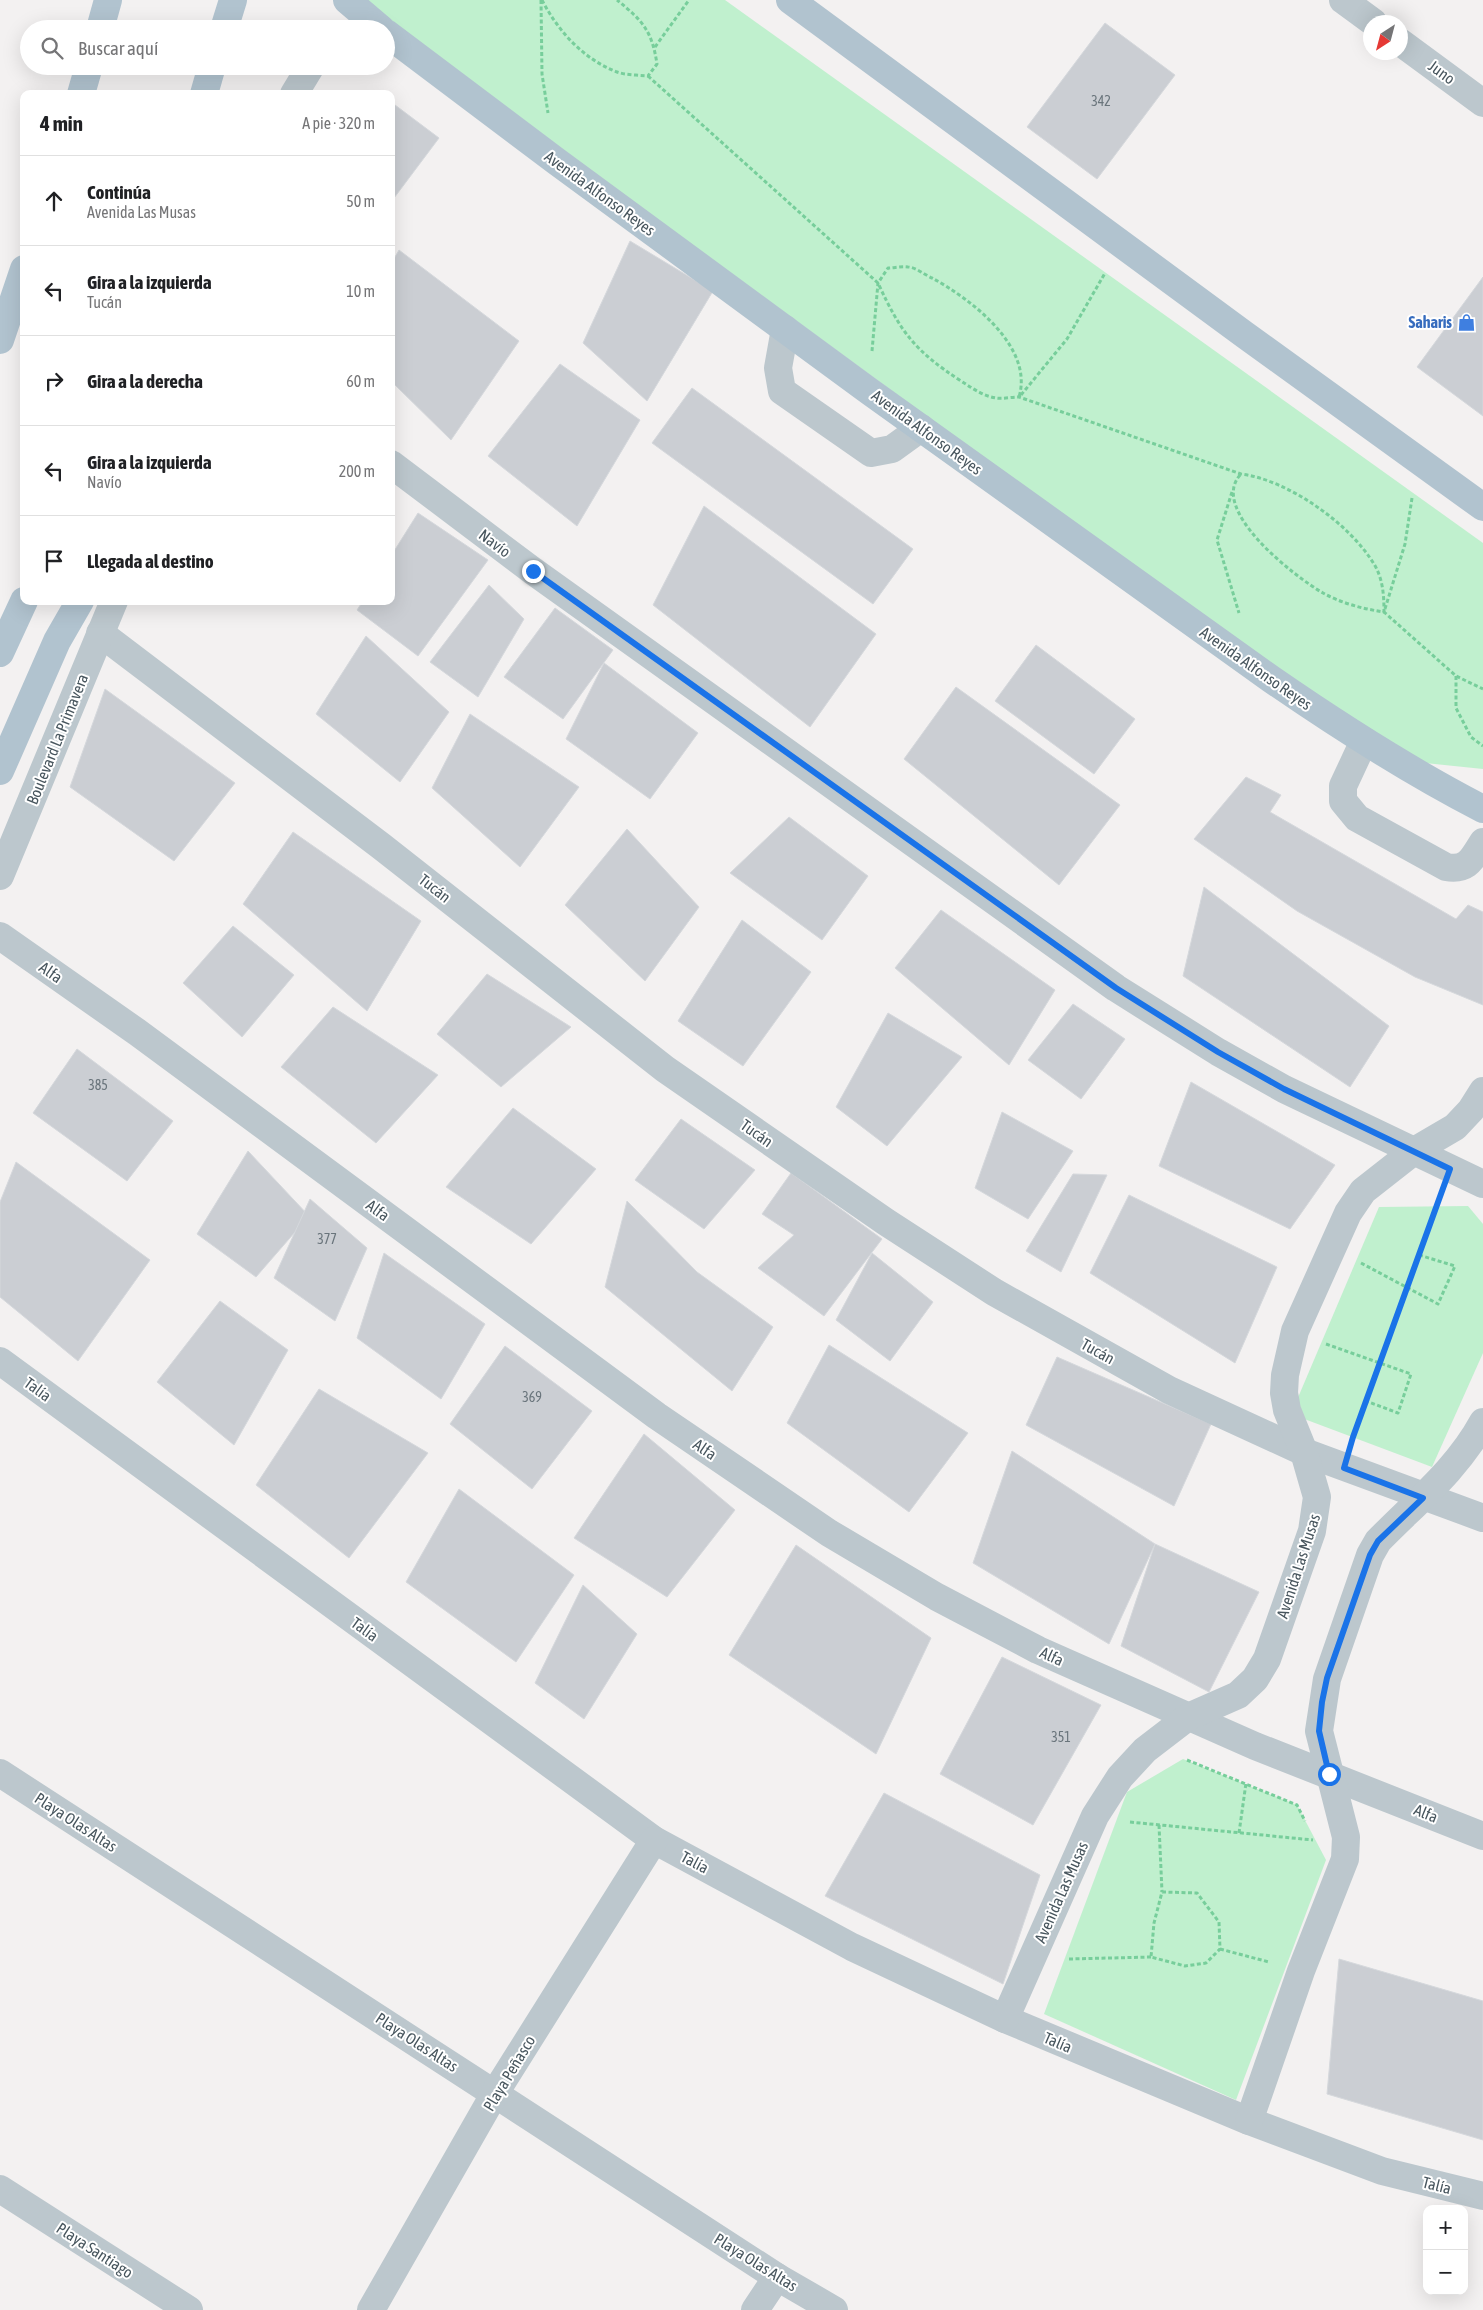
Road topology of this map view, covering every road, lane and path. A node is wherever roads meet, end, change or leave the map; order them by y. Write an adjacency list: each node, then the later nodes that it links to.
1 (108, 0): 10 (main road)
2 (233, 0): 11 (main road)
3 (347, 0): 12 (main road)
4 (541, 0): 19 (path); 24 (path)
5 (617, 0): 14 (path)
6 (689, 0): 14 (path)
7 (790, 0): 25 (main road)
8 (1342, 0): 9 (street)
9 (1363, 15)
10 (102, 20)
11 (227, 20)
12 (370, 20)
13 (397, 46): 24 (main road, Avenida Alfonso Reyes)
14 (654, 47): 19 (path)
15 (1408, 48): 23 (street, Juno)
16 (86, 75): 20 (main road)
17 (209, 75): 21 (main road)
18 (306, 75): 22 (street)
19 (648, 76): 27 (path)
20 (82, 90)
21 (205, 90)
22 (296, 90)
23 (1483, 103)
24 (556, 161): 28 (main road, Avenida Alfonso Reyes)
25 (1121, 244): 31 (path); 33 (main road)
26 (20, 281): 29 (main road)
27 (878, 283): 30 (path); 31 (path); 31 (path)
28 (785, 329): 30 (main road, Avenida Alfonso Reyes); 32 (street)
29 (0, 340)
30 (869, 391): 32 (main road, Avenida Alfonso Reyes)
31 (1019, 397): 35 (path)
32 (921, 428): 49 (main road, Avenida Alfonso Reyes)
33 (1417, 460): 37 (main road); 42 (path)
34 (395, 467): 57 (street, Navío)
35 (1241, 474): 36 (path); 42 (path)
36 (1232, 491): 42 (path); 43 (path)
37 (1482, 505)
38 (22, 605): 46 (main road)
39 (67, 605): 45 (main road)
40 (78, 605): 45 (main road)
41 (112, 605): 44 (street, Boulevard La Primavera)
42 (1384, 612): 47 (path)
43 (1242, 618)
44 (100, 633): 54 (street, Boulevard La Primavera); 68 (street, Tucán)
45 (57, 641): 51 (main road)
46 (0, 653)
47 (1456, 676): 48 (path); 50 (path)
48 (1483, 689)
49 (1364, 741): 52 (main road, Avenida Alfonso Reyes); 53 (street)
50 (1483, 746)
51 (0, 772)
52 (1483, 809)
53 (1483, 842)
54 (0, 876)
55 (0, 936): 72 (street, Alfa)
56 (1483, 1092): 57 (street, Avenida Las Musas)
57 (1414, 1151): 58 (street, Navío); 60 (street, Avenida Las Musas)
58 (1450, 1169): 59 (street, Navío); 61 (path)
59 (1483, 1184)
60 (1331, 1249): 62 (path); 63 (street, Avenida Las Musas)
61 (1419, 1255): 62 (path); 62 (path)
62 (1407, 1288): 65 (path)
63 (1295, 1331): 65 (path); 68 (street, Avenida Las Musas)
64 (0, 1361): 84 (street, Talía)
65 (1380, 1363): 66 (path); 66 (path)
66 (1366, 1401): 69 (path)
67 (1483, 1422): 70 (street)
68 (1304, 1452): 69 (street, Tucán); 72 (street, Avenida Las Musas)
69 (1344, 1468): 70 (street, Tucán)
70 (1423, 1498): 71 (street, Tucán); 76 (street)
71 (1483, 1518)
72 (1188, 1717): 73 (street, Alfa); 78 (street, Avenida Las Musas)
73 (1255, 1746): 76 (street, Alfa); 77 (path)
74 (1183, 1758): 77 (path)
75 (0, 1773): 91 (street, Playa Olas Altas)
76 (1329, 1774): 83 (street, Alfa); 89 (street)
77 (1246, 1784): 79 (path); 82 (path)
78 (1095, 1816): 80 (path); 90 (street, Avenida Las Musas)
79 (1306, 1823)
80 (1159, 1825): 82 (path); 85 (path)
81 (1311, 1832): 82 (path)
82 (1239, 1833)
83 (1483, 1836)
84 (654, 1840): 90 (street, Talía); 91 (street, Playa Peñasco)
85 (1162, 1892): 86 (path); 87 (path)
86 (1220, 1949): 87 (path); 89 (path)
87 (1151, 1957): 88 (path)
88 (1064, 1959)
89 (1301, 1971): 92 (street)
90 (1005, 2020): 92 (street, Talía)
91 (496, 2093): 95 (street, Playa Olas Altas); 97 (street, Playa Peñasco)
92 (1249, 2121): 94 (street, Talía)
93 (0, 2189): 96 (street, Playa Santiago)
94 (1483, 2196)
95 (777, 2277): 98 (street); 99 (street, Playa Olas Altas)
96 (189, 2310)
97 (370, 2310)
98 (755, 2310)
99 (834, 2310)

